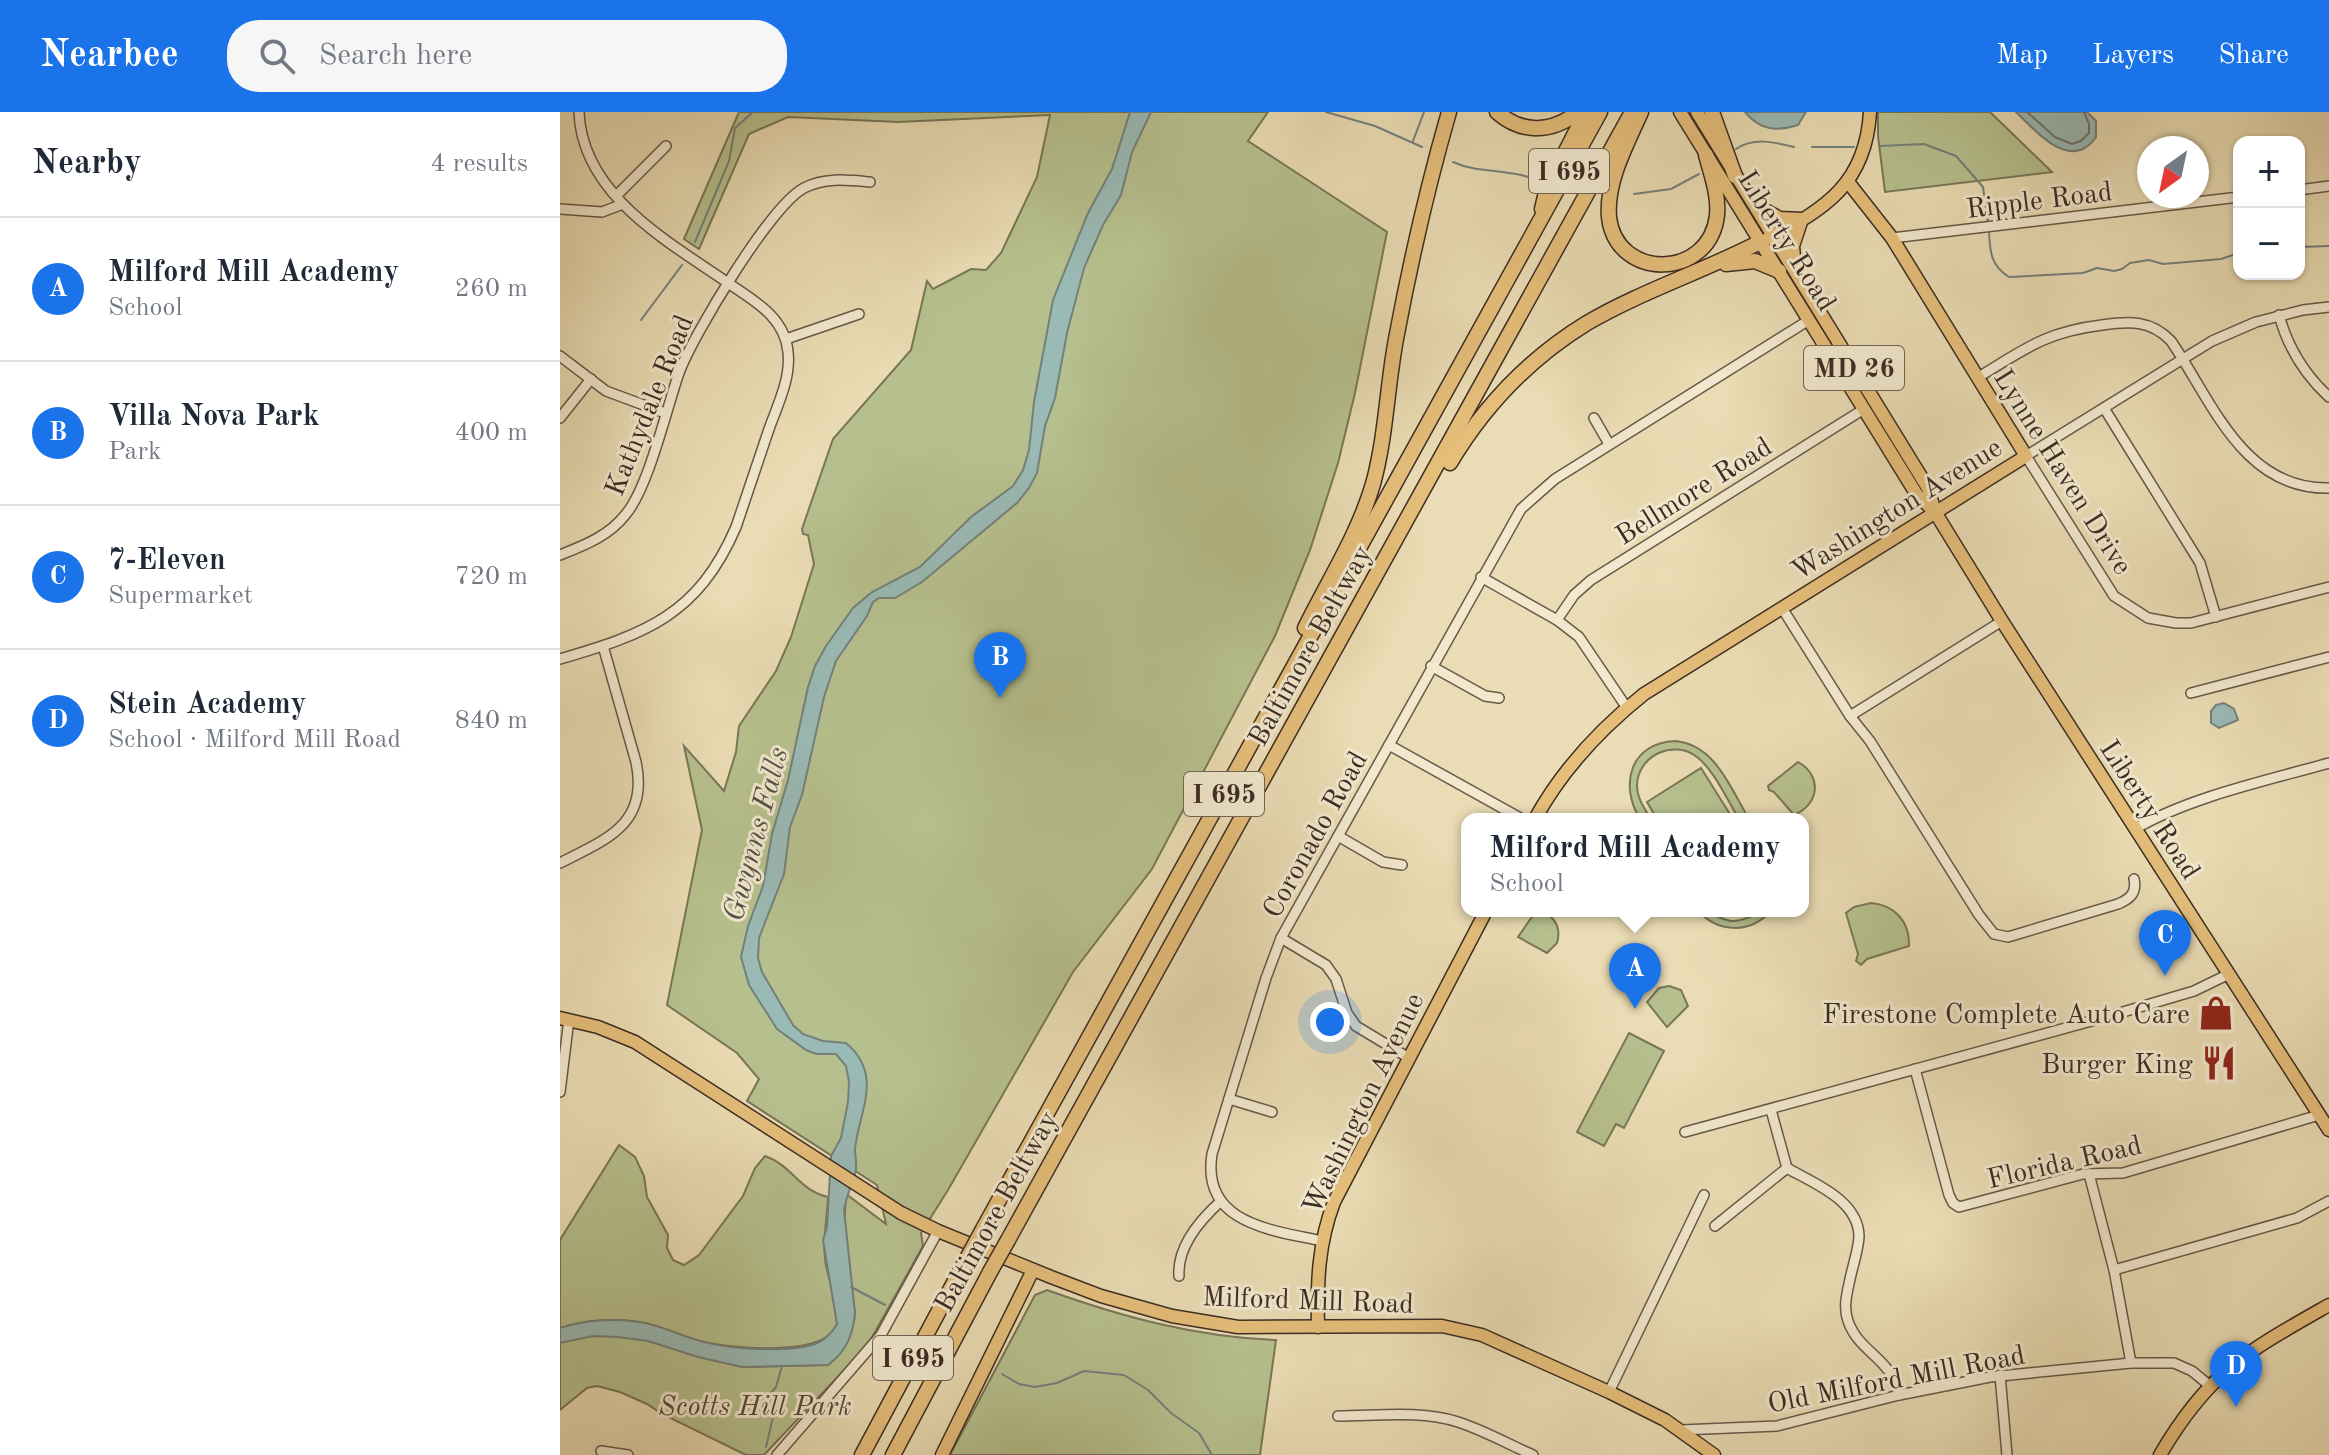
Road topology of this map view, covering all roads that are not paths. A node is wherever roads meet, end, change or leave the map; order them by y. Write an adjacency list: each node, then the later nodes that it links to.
1 (579, 112): 21 (street)
2 (1449, 112): 69 (highway)
3 (1497, 112): 4 (highway)
4 (1578, 112)
5 (1586, 112): 25 (highway)
6 (1600, 112): 25 (highway, Baltimore Beltway / I 695)
7 (1632, 112): 50 (highway, Baltimore Beltway / I 695)
8 (1641, 112): 14 (highway)
9 (1680, 112): 14 (main road, Liberty Road / MD 26)
10 (1697, 112): 15 (main road, Liberty Road / MD 26)
11 (1712, 112): 15 (highway)
12 (1870, 112): 17 (main road)
13 (666, 146): 21 (street)
14 (1706, 155): 27 (main road, Liberty Road / MD 26)
15 (1735, 176): 22 (main road, Liberty Road / MD 26)
16 (870, 182): 31 (street, Kathydale Road)
17 (1848, 182): 24 (main road); 26 (main road, Lynne Haven Drive)
18 (2329, 186): 19 (street)
19 (2305, 189)
20 (2233, 198): 26 (street, Ripple Road)
21 (620, 200): 23 (street); 31 (street)
22 (1751, 202): 24 (main road); 27 (main road, Liberty Road / MD 26)
23 (560, 209)
24 (1803, 220): 27 (main road); 30 (main road)
25 (1537, 229): 69 (highway, Baltimore Beltway / I 695)
26 (1892, 238): 39 (main road, Lynne Haven Drive)
27 (1766, 239): 28 (highway); 29 (main road, Liberty Road / MD 26); 30 (main road, Liberty Road / MD 26)
28 (1710, 267): 29 (highway); 50 (highway)
29 (1779, 271): 35 (main road, Liberty Road / MD 26)
30 (1797, 276): 51 (main road, Liberty Road / MD 26)
31 (728, 283): 36 (street); 44 (street, Kathydale Road)
32 (2329, 307): 34 (street, Washington Avenue)
33 (859, 314): 36 (street)
34 (2279, 315): 38 (street, Washington Avenue); 41 (street)
35 (1809, 320): 43 (main road, Liberty Road / MD 26); 47 (street, Coronado Road)
36 (786, 339): 59 (street)
37 (560, 356): 40 (street)
38 (2183, 358): 39 (street); 42 (street, Washington Avenue); 49 (street)
39 (1977, 378): 48 (main road, Lynne Haven Drive)
40 (591, 379): 44 (street); 45 (street)
41 (2329, 397)
42 (2104, 408): 48 (street, Washington Avenue); 56 (street)
43 (1864, 409): 51 (main road, Liberty Road / MD 26); 57 (street, Bellmore Road)
44 (665, 413): 52 (street, Kathydale Road)
45 (560, 418)
46 (1594, 418): 47 (street)
47 (1609, 444): 53 (street, Coronado Road)
48 (2026, 456): 51 (main road, Washington Avenue); 56 (street, Lynne Haven Drive)
49 (2329, 488)
50 (1415, 507): 114 (highway, Baltimore Beltway / I 695, bridge)
51 (1935, 512): 55 (main road, Washington Avenue); 58 (main road, Liberty Road / MD 26)
52 (560, 555)
53 (1481, 577): 57 (street); 62 (street, Coronado Road)
54 (2329, 587): 56 (street, Lynne Haven Drive)
55 (1782, 608): 65 (main road, Washington Avenue); 66 (street)
56 (2216, 617)
57 (1557, 620): 65 (street)
58 (2002, 621): 66 (street); 72 (main road, Liberty Road / MD 26)
59 (603, 646): 61 (street); 74 (street)
60 (2329, 657): 63 (street)
61 (560, 659)
62 (1431, 666): 64 (street); 67 (street, Coronado Road)
63 (2191, 693)
64 (1499, 698)
65 (1627, 708): 71 (main road, Washington Avenue)
66 (1850, 716): 76 (street)
67 (1389, 745): 70 (street); 73 (street, Coronado Road)
68 (2329, 763): 72 (street)
69 (1231, 781): 113 (highway, Baltimore Beltway / I 695, bridge)
70 (1511, 813)
71 (1539, 813)
72 (2135, 829): 79 (main road, Liberty Road / MD 26)
73 (1338, 836): 75 (street); 78 (street, Coronado Road)
74 (560, 863)
75 (1402, 865)
76 (2134, 879)
77 (1483, 917): 81 (main road, Washington Avenue)
78 (1281, 938): 81 (street); 84 (street, Coronado Road)
79 (2229, 974): 82 (street); 87 (main road, Liberty Road / MD 26)
80 (564, 1019): 83 (street); 96 (main road, Milford Mill Road)
81 (1409, 1058): 97 (main road, Washington Avenue)
82 (1915, 1069): 85 (street); 91 (street, Florida Road)
83 (560, 1092)
84 (1229, 1099): 86 (street); 93 (street, Coronado Road)
85 (1771, 1110): 89 (street); 90 (street)
86 (1272, 1112)
87 (2319, 1115): 88 (main road, Liberty Road / MD 26); 91 (street, Florida Road)
88 (2329, 1130)
89 (1685, 1132)
90 (1787, 1168): 95 (street); 107 (street)
91 (2089, 1174): 99 (street)
92 (1704, 1195): 106 (street)
93 (1221, 1201): 97 (street); 100 (street)
94 (2329, 1201): 99 (street)
95 (1715, 1226)
96 (938, 1231): 98 (main road, Milford Mill Road); 112 (street)
97 (1322, 1241): 102 (main road, Washington Avenue)
98 (1033, 1270): 102 (main road, Milford Mill Road); 115 (main road)
99 (2114, 1270): 103 (street)
100 (1179, 1276)
101 (2329, 1305): 105 (main road)
102 (1318, 1327): 106 (main road, Milford Mill Road)
103 (2131, 1363): 104 (street, Old Milford Mill Road); 105 (street, Old Milford Mill Road)
104 (2000, 1375): 107 (street, Old Milford Mill Road); 118 (street)
105 (2209, 1385): 119 (main road)
106 (1609, 1392): 109 (main road, Milford Mill Road)
107 (1899, 1395): 109 (street, Old Milford Mill Road)
108 (1338, 1416): 116 (street)
109 (1681, 1430): 117 (main road, Milford Mill Road)
110 (601, 1451): 111 (street)
111 (628, 1455)
112 (777, 1455)
113 (862, 1455)
114 (893, 1455)
115 (942, 1455)
116 (1533, 1455)
117 (1714, 1455)
118 (2007, 1455)
119 (2160, 1455)

